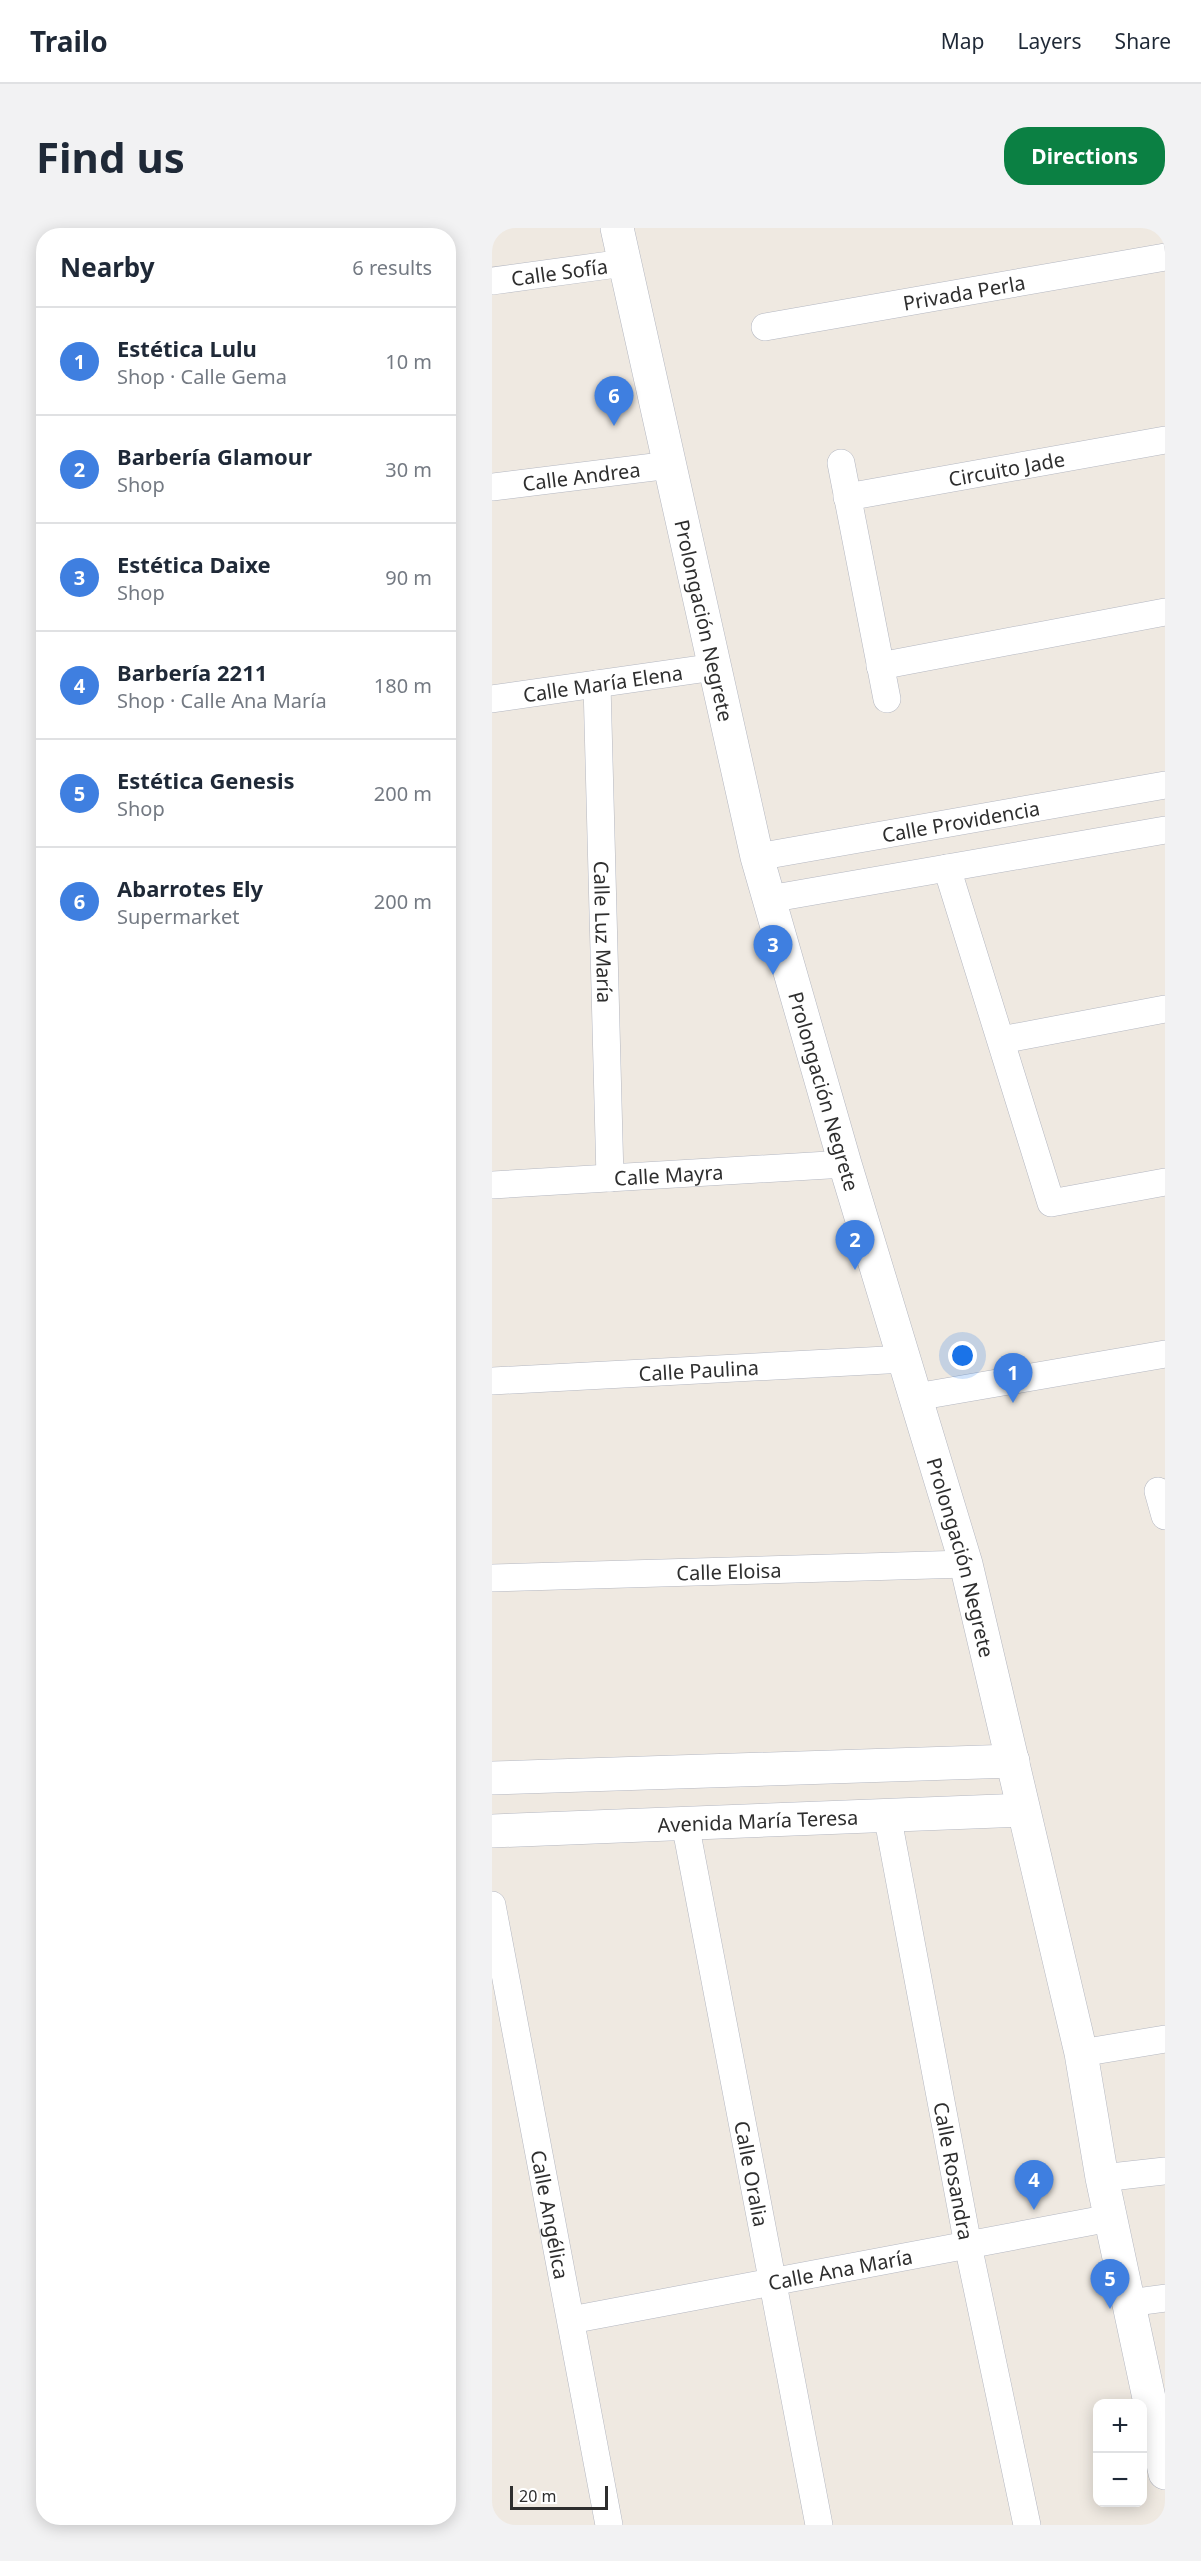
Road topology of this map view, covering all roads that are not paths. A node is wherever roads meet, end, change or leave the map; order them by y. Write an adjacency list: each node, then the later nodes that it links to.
1 (617, 228): 3 (street, Prolongación Negrete)
2 (1165, 257): 5 (street, Privada Perla)
3 (624, 262): 4 (street, Calle Sofía); 8 (street, Prolongación Negrete)
4 (492, 281)
5 (765, 327)
6 (1165, 440): 10 (street, Circuito Jade)
7 (841, 463): 10 (street)
8 (670, 465): 9 (street, Calle Andrea); 13 (street, Prolongación Negrete)
9 (492, 487)
10 (848, 497): 12 (street)
11 (1165, 612): 12 (street)
12 (880, 666): 16 (street)
13 (715, 667): 14 (street, Calle María Elena); 19 (street, Prolongación Negrete)
14 (597, 684): 15 (street, Calle María Elena); 25 (street, Calle Luz María)
15 (492, 699)
16 (887, 699)
17 (1165, 785): 19 (street, Calle Providencia)
18 (1165, 830): 20 (street)
19 (757, 857): 21 (street, Prolongación Negrete)
20 (947, 868): 21 (street); 23 (street)
21 (769, 899): 24 (street, Prolongación Negrete)
22 (1165, 1009): 23 (street)
23 (1001, 1040): 26 (street)
24 (845, 1164): 25 (street, Calle Mayra); 29 (street, Prolongación Negrete)
25 (610, 1178): 27 (street, Calle Mayra)
26 (1165, 1182)
27 (492, 1185)
28 (1165, 1354): 31 (street)
29 (905, 1359): 30 (street, Calle Paulina); 31 (street, Prolongación Negrete)
30 (492, 1381)
31 (916, 1397): 32 (street, Prolongación Negrete)
32 (966, 1564): 33 (street, Calle Eloisa); 34 (street, Prolongación Negrete)
33 (492, 1578)
34 (1013, 1761): 35 (street); 36 (street, Prolongación Negrete)
35 (492, 1778)
36 (1023, 1810): 37 (street, Avenida María Teresa); 42 (street, Prolongación Negrete)
37 (887, 1814): 38 (street, Avenida María Teresa); 46 (street, Calle Rosandra)
38 (685, 1823): 39 (street, Avenida María Teresa); 47 (street, Calle Oralia)
39 (492, 1831)
40 (492, 1905): 50 (street, Calle Angélica)
41 (1165, 2038): 42 (street)
42 (1081, 2054): 44 (street, Prolongación Negrete)
43 (1165, 2170): 44 (street)
44 (1102, 2178): 45 (street, Prolongación Negrete)
45 (1110, 2218): 46 (street, Calle Ana María); 49 (street, Prolongación Negrete)
46 (968, 2245): 47 (street, Calle Ana María); 54 (street, Calle Rosandra)
47 (771, 2282): 50 (street, Calle Ana María); 53 (street, Calle Oralia)
48 (1165, 2298): 49 (street)
49 (1129, 2303): 51 (street, Prolongación Negrete)
50 (571, 2320): 52 (street, Calle Angélica)
51 (1165, 2473)
52 (609, 2525)
53 (819, 2525)
54 (1027, 2525)

